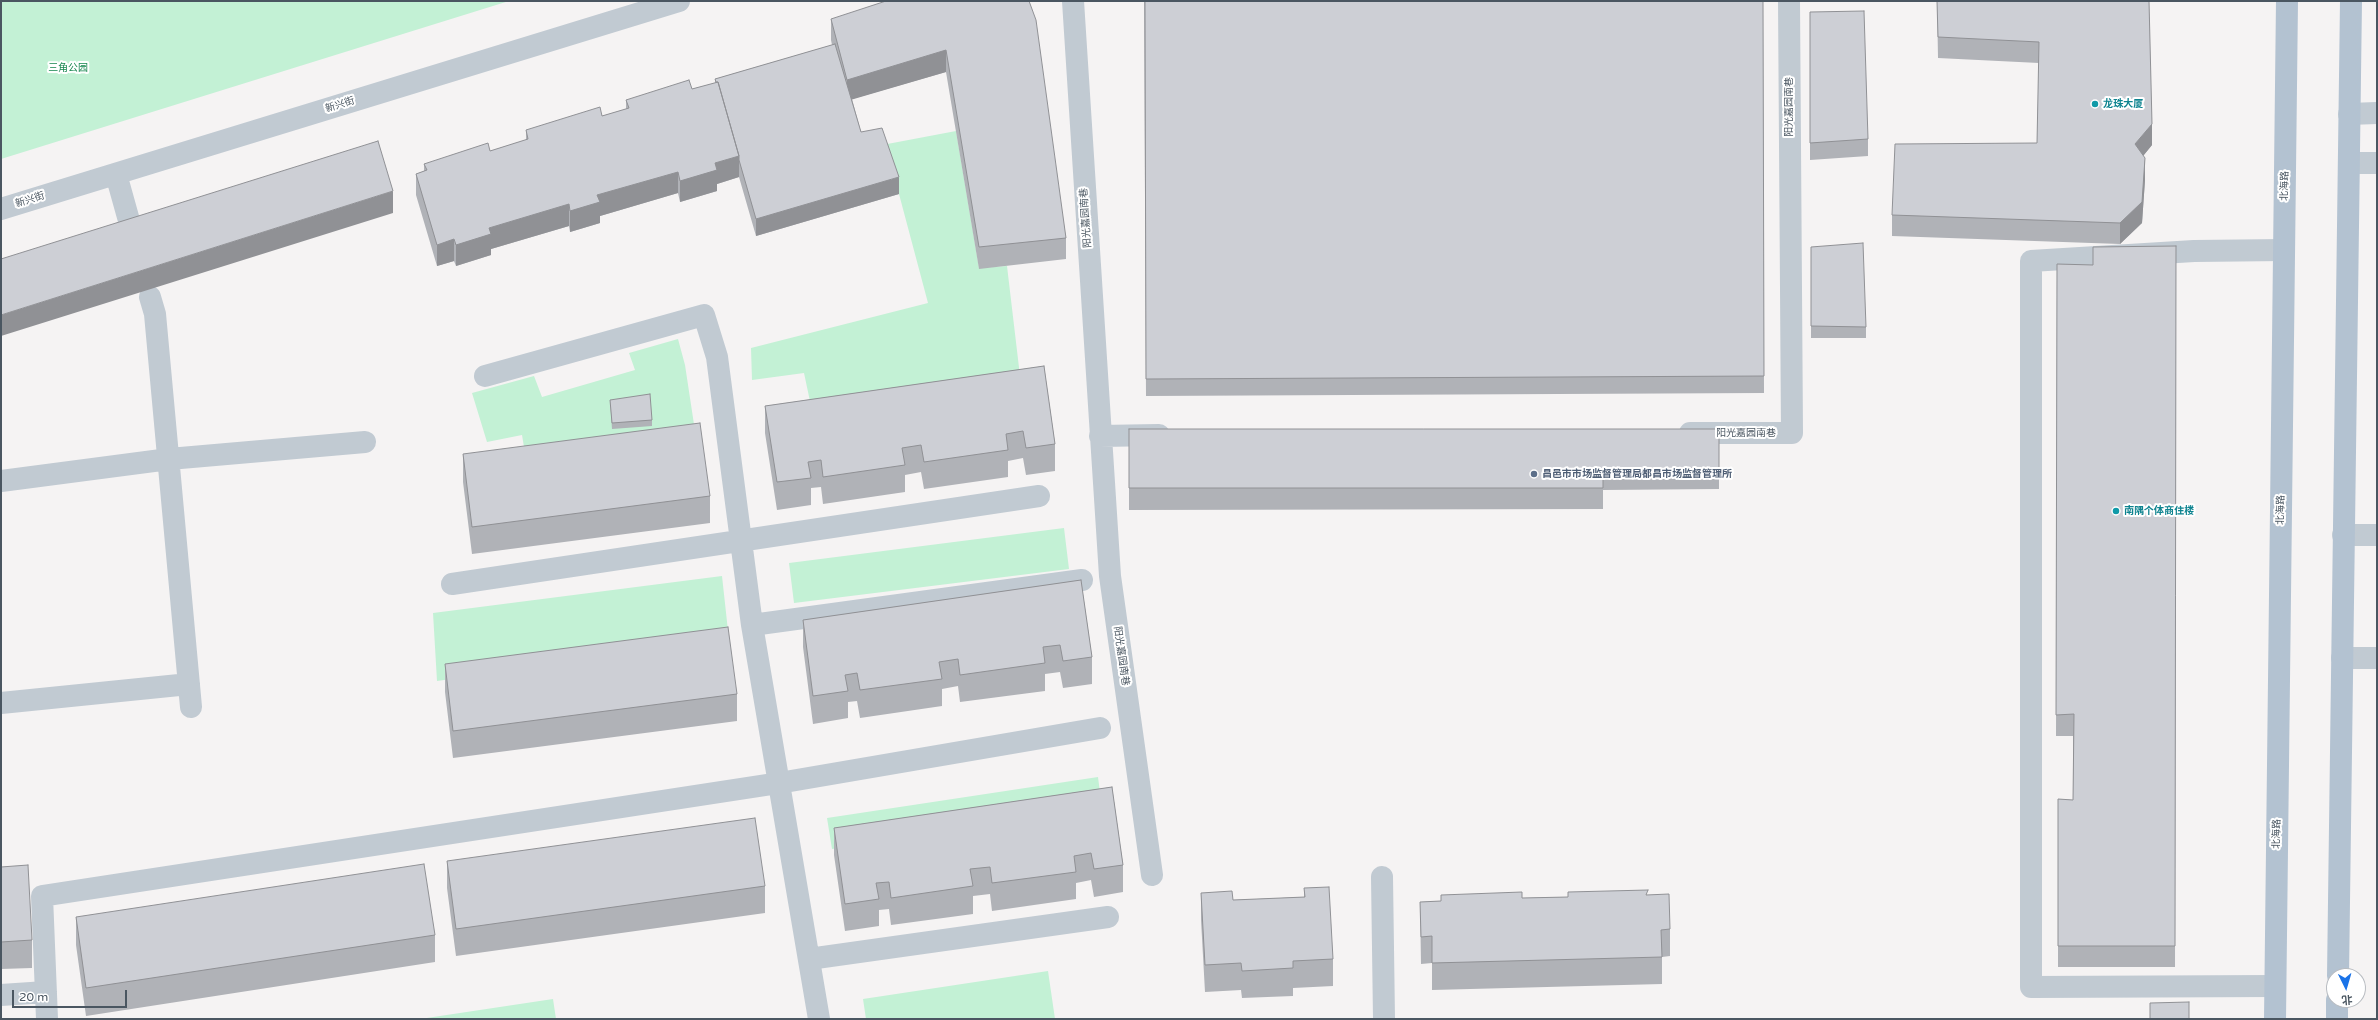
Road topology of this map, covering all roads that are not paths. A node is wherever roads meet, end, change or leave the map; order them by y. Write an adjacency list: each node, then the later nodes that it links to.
1 (679, 1): 10 (street, 新兴街)
2 (1072, 1): 18 (street, 阳光嘉园南巷)
3 (1788, 1): 16 (street, 阳光嘉园南巷)
4 (2287, 1): 13 (main road, 北海路)
5 (2350, 1): 7 (main road)
6 (2377, 113): 7 (street)
7 (2349, 114): 8 (main road)
8 (2348, 163): 9 (street); 23 (main road)
9 (2377, 163)
10 (116, 174): 11 (street, 新兴街); 12 (street)
11 (1, 209)
12 (133, 235)
13 (2284, 250): 41 (main road, 北海路); 41 (street)
14 (150, 297): 20 (street)
15 (485, 376): 25 (street)
16 (1672, 433)
17 (1180, 435): 18 (street)
18 (1100, 436): 36 (street, 阳光嘉园南巷)
19 (365, 442): 20 (street)
20 (168, 459): 21 (street); 31 (street)
21 (1, 481)
22 (1039, 496): 25 (street)
23 (2343, 535): 24 (street); 29 (main road)
24 (2377, 535)
25 (741, 540): 27 (street); 28 (street)
26 (1082, 580): 28 (street)
27 (452, 584)
28 (752, 625): 35 (street)
29 (2342, 658): 30 (street); 40 (main road)
30 (2377, 658)
31 (189, 684): 32 (street); 33 (street)
32 (1, 703)
33 (191, 707)
34 (1100, 728): 35 (street)
35 (779, 783): 39 (street); 42 (street)
36 (1152, 875)
37 (1382, 877): 47 (street)
38 (1108, 917): 39 (street)
39 (809, 960): 46 (street)
40 (2338, 968)
41 (2275, 986): 48 (main road, 北海路)
42 (46, 992): 43 (street); 45 (street)
43 (1, 995)
44 (2337, 1008): 49 (main road)
45 (47, 1019)
46 (819, 1019)
47 (1384, 1019)
48 (2274, 1019)
49 (2337, 1019)

